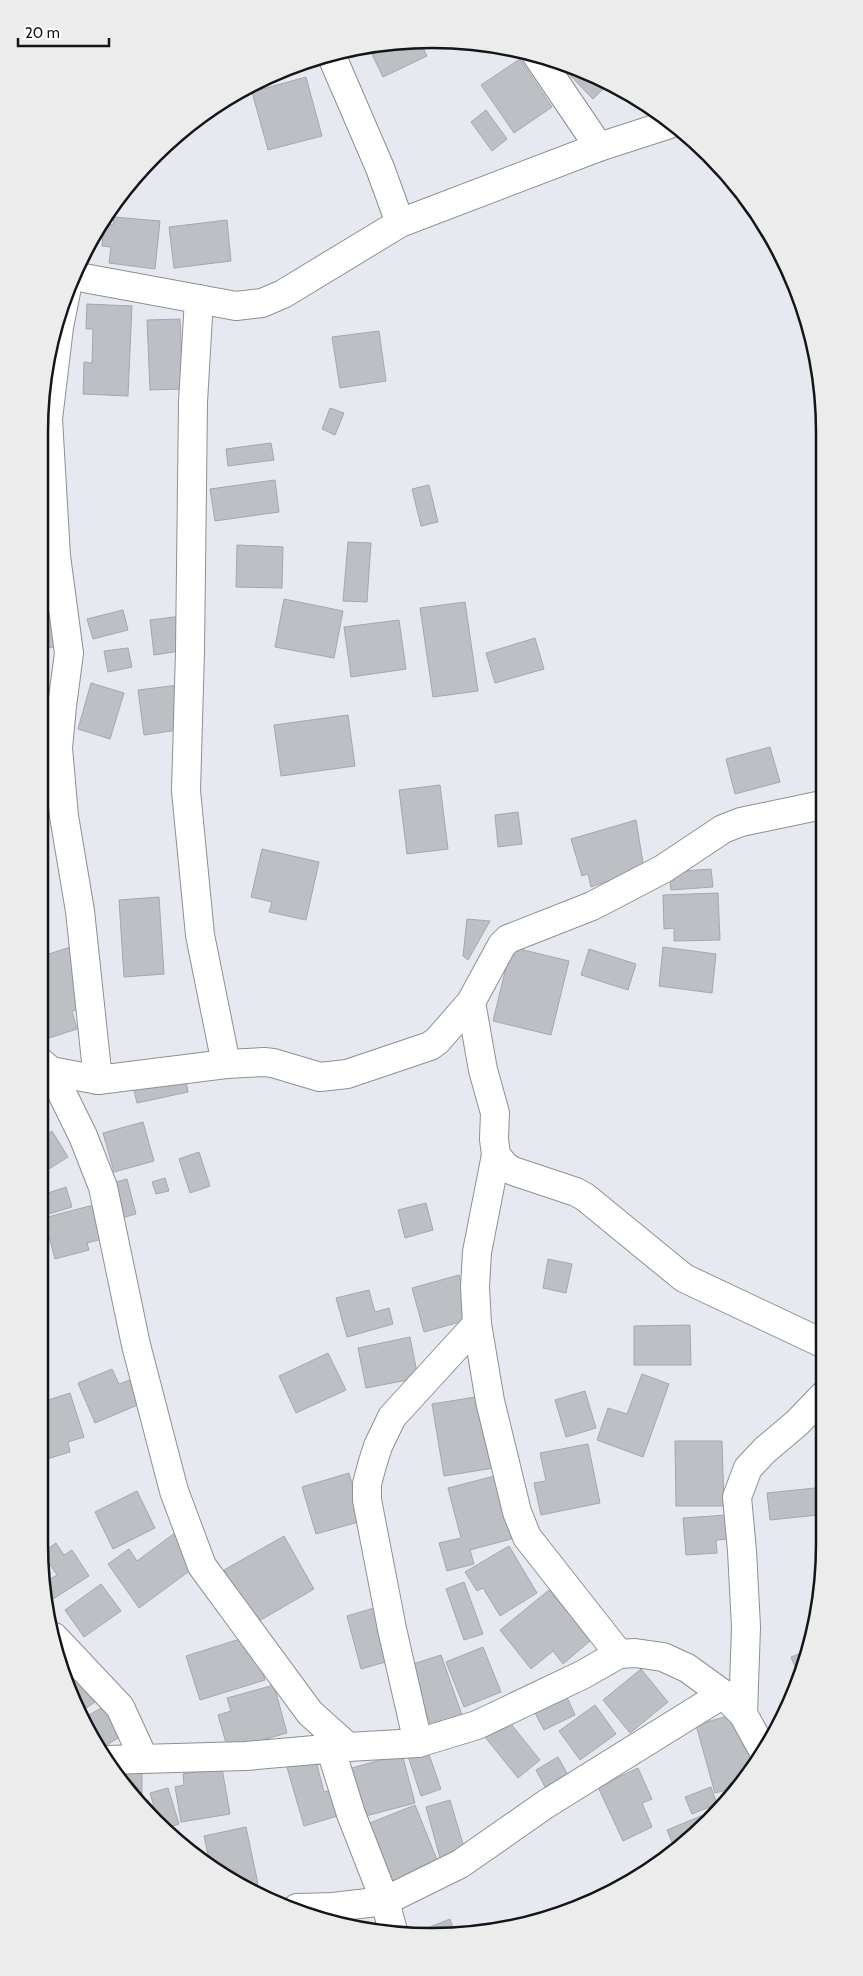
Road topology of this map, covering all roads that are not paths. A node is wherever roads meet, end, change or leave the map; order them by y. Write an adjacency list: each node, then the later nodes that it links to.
1 (334, 61): 5 (street)
2 (543, 65): 4 (street)
3 (664, 126): 4 (street)
4 (599, 147): 5 (street)
5 (400, 223): 7 (street)
6 (80, 277): 7 (street)
7 (198, 299): 13 (street)
8 (56, 353): 9 (street)
9 (48, 420)
10 (48, 420): 16 (street)
11 (816, 806): 12 (street)
12 (471, 1002): 13 (street); 17 (street)
13 (226, 1064): 16 (street)
14 (48, 1067): 16 (street)
15 (48, 1072): 27 (street)
16 (98, 1080)
17 (496, 1155): 18 (street); 19 (street)
18 (477, 1324): 22 (street); 25 (street)
19 (816, 1340)
20 (816, 1403): 24 (street)
21 (61, 1645): 28 (street)
22 (619, 1654): 23 (street); 25 (street)
23 (723, 1694): 24 (street); 30 (street)
24 (743, 1714): 26 (street)
25 (418, 1743): 27 (street)
26 (759, 1744)
27 (340, 1748): 28 (street); 30 (street)
28 (144, 1759): 29 (street)
29 (113, 1760)
30 (385, 1901): 31 (street); 32 (street)
31 (307, 1908)
32 (392, 1926)

